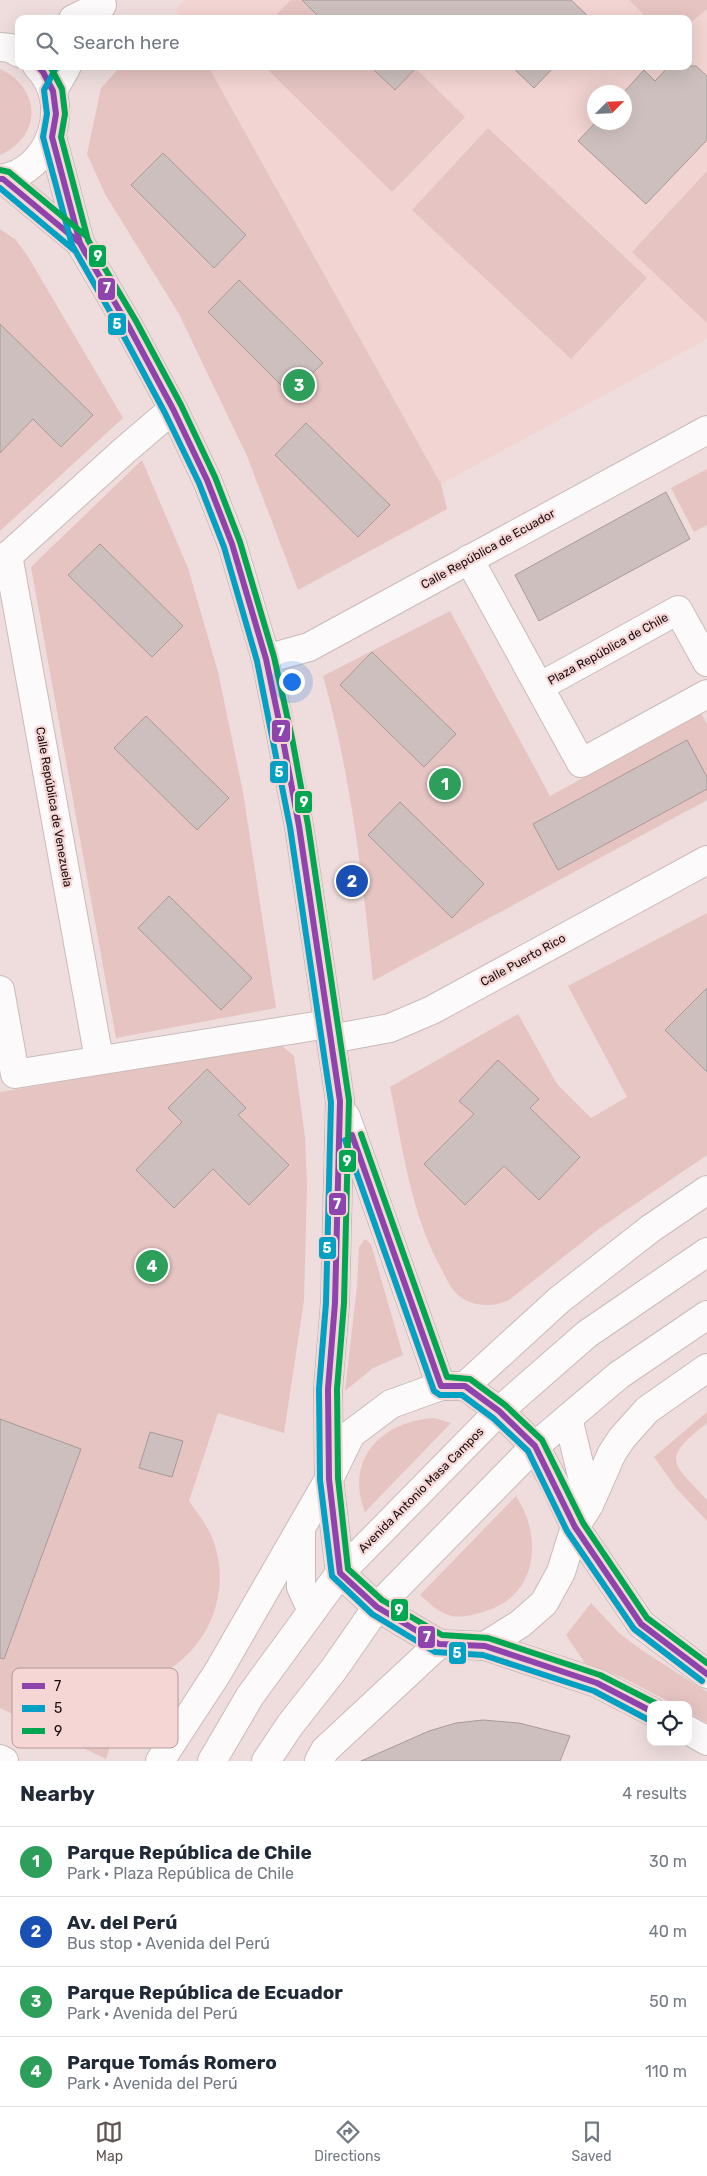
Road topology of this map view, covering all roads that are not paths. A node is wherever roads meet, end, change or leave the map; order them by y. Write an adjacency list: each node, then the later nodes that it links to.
1 (101, 8): 2 (main road)
2 (83, 15)
3 (41, 70): 5 (main road)
4 (65, 70): 5 (main road)
5 (53, 91): 6 (main road)
6 (52, 137): 7 (main road); 8 (main road)
7 (1, 179): 8 (main road)
8 (80, 243): 9 (main road)
9 (173, 409): 11 (main road, Calle República de Venezuela); 13 (main road)
10 (707, 430): 12 (main road, Calle República de Ecuador)
11 (4, 559): 20 (main road, Calle República de Venezuela)
12 (469, 559): 13 (main road, Calle República de Ecuador); 15 (main road, Plaza República de Chile)
13 (266, 658): 19 (main road)
14 (707, 662): 15 (main road, Plaza República de Chile)
15 (539, 687): 16 (main road, Plaza República de Chile)
16 (707, 694)
17 (707, 860): 19 (main road, Calle Puerto Rico)
18 (0, 990): 20 (main road)
19 (329, 1032): 20 (main road); 21 (main road)
20 (99, 1059)
21 (340, 1102): 26 (main road); 30 (main road)
22 (707, 1190): 26 (main road)
23 (707, 1252): 27 (main road, Avenida Antonio Masa Campos)
24 (707, 1315): 28 (main road)
25 (707, 1368): 31 (main road)
26 (453, 1386): 27 (main road); 30 (main road)
27 (499, 1411): 29 (main road); 33 (main road, Avenida Antonio Masa Campos)
28 (568, 1418): 29 (main road); 31 (main road)
29 (535, 1446): 31 (main road); 34 (main road)
30 (329, 1479): 32 (main road); 33 (main road)
31 (582, 1516): 37 (main road); 38 (main road)
32 (300, 1530): 35 (main road); 41 (main road)
33 (340, 1573): 34 (main road); 35 (main road, Avenida Antonio Masa Campos)
34 (378, 1606): 36 (main road); 48 (main road)
35 (312, 1611): 47 (main road, Avenida Antonio Masa Campos)
36 (439, 1644): 37 (main road); 49 (main road)
37 (485, 1646): 39 (main road)
38 (707, 1674)
39 (647, 1709)
40 (692, 1732): 42 (main road)
41 (178, 1733)
42 (707, 1741)
43 (168, 1748): 46 (main road)
44 (0, 1759): 45 (main road)
45 (4, 1761)
46 (160, 1761)
47 (212, 1761)
48 (266, 1761)
49 (319, 1761)

